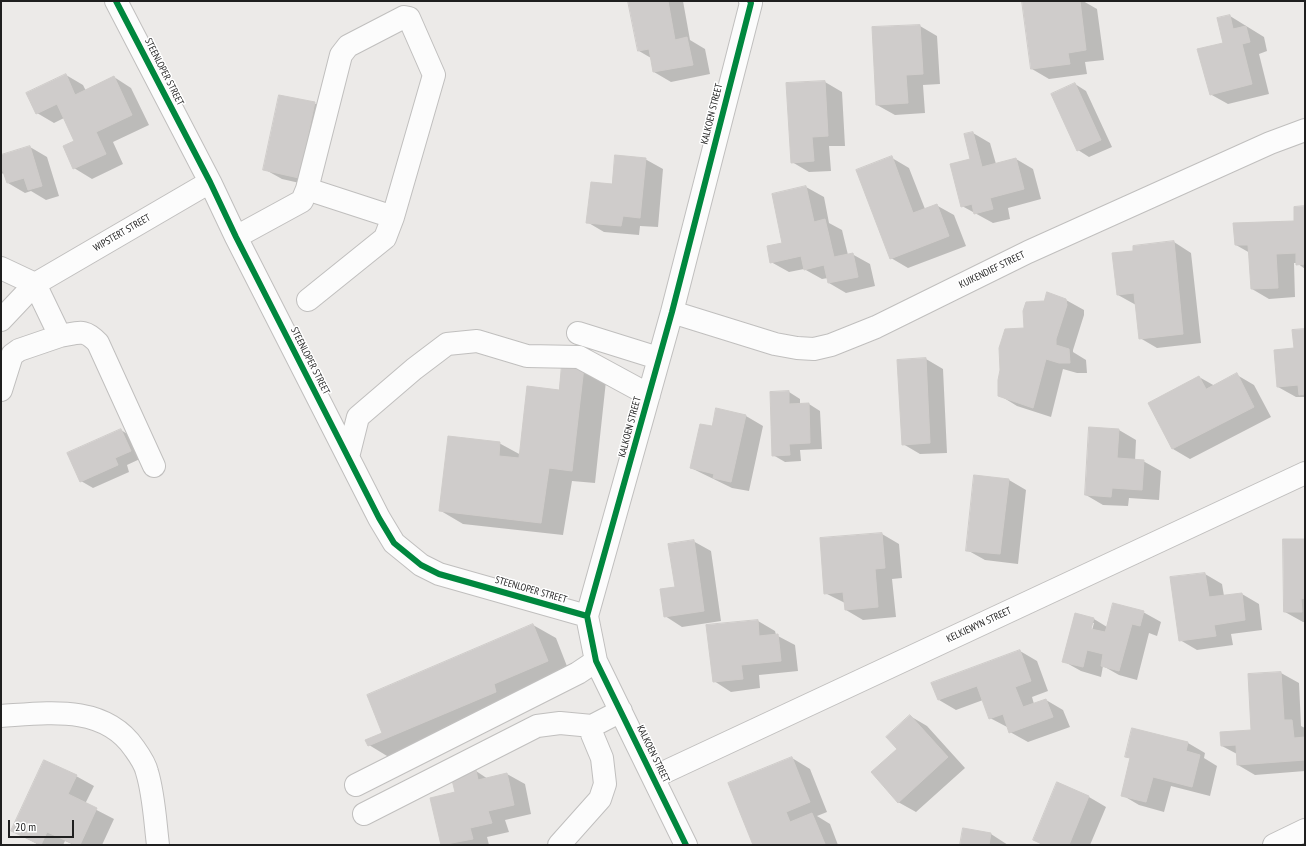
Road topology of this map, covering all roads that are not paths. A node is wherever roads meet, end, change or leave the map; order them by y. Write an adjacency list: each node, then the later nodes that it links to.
1 (116, 1): 4 (street, STEENLOPER STREET)
2 (756, 2): 11 (street, KALKOEN STREET)
3 (1305, 130): 11 (street, KUIKENDIEF STREET)
4 (210, 182): 7 (street, STEENLOPER STREET); 9 (street, WIPSTERT STREET)
5 (307, 189): 6 (street); 6 (street); 7 (street)
6 (393, 217): 10 (street)
7 (236, 237): 18 (street, STEENLOPER STREET)
8 (1, 268): 9 (street)
9 (35, 284): 12 (street, WIPSTERT STREET); 14 (street)
10 (308, 300)
11 (672, 312): 15 (street, KALKOEN STREET)
12 (1, 320)
13 (578, 333): 15 (street)
14 (60, 336): 16 (street); 19 (street)
15 (658, 358): 17 (street, KALKOEN STREET)
16 (1, 390)
17 (649, 395): 18 (street); 21 (street, KALKOEN STREET)
18 (348, 457): 21 (street, STEENLOPER STREET)
19 (154, 466)
20 (1305, 473): 26 (street, KELKIEWYN STREET)
21 (587, 616): 22 (street, KALKOEN STREET)
22 (596, 661): 23 (street, KALKOEN STREET); 27 (street)
23 (621, 711): 25 (street); 26 (street, KALKOEN STREET)
24 (1, 716): 30 (street)
25 (592, 726): 28 (street); 31 (street)
26 (654, 778): 32 (street, KALKOEN STREET)
27 (356, 785)
28 (364, 814)
29 (1305, 830): 33 (street)
30 (158, 845)
31 (560, 845)
32 (686, 845)
33 (1274, 845)

